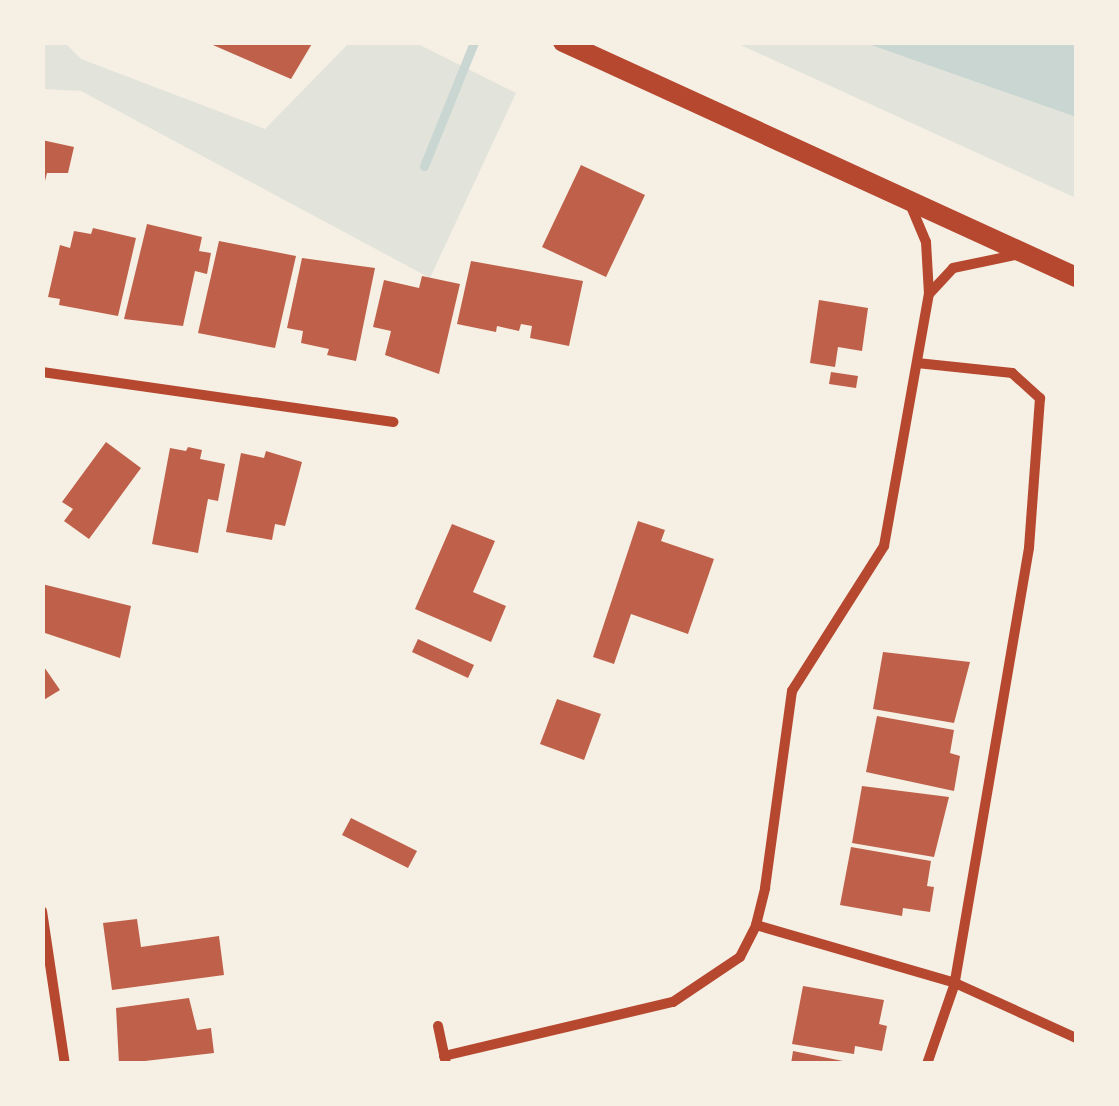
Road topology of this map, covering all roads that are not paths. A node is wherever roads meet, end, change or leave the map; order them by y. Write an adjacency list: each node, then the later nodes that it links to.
1 (563, 42): 2 (main road)
2 (908, 201): 3 (main road); 5 (street)
3 (1024, 253): 4 (main road); 5 (street)
4 (1076, 278)
5 (929, 294): 6 (street)
6 (916, 364): 10 (street); 11 (street)
7 (42, 372): 8 (street)
8 (393, 422)
9 (42, 910): 15 (street)
10 (756, 925): 11 (street); 14 (street)
11 (955, 983): 13 (street); 16 (street)
12 (438, 1026): 14 (street)
13 (1076, 1038)
14 (445, 1060)
15 (65, 1064)
16 (928, 1064)

